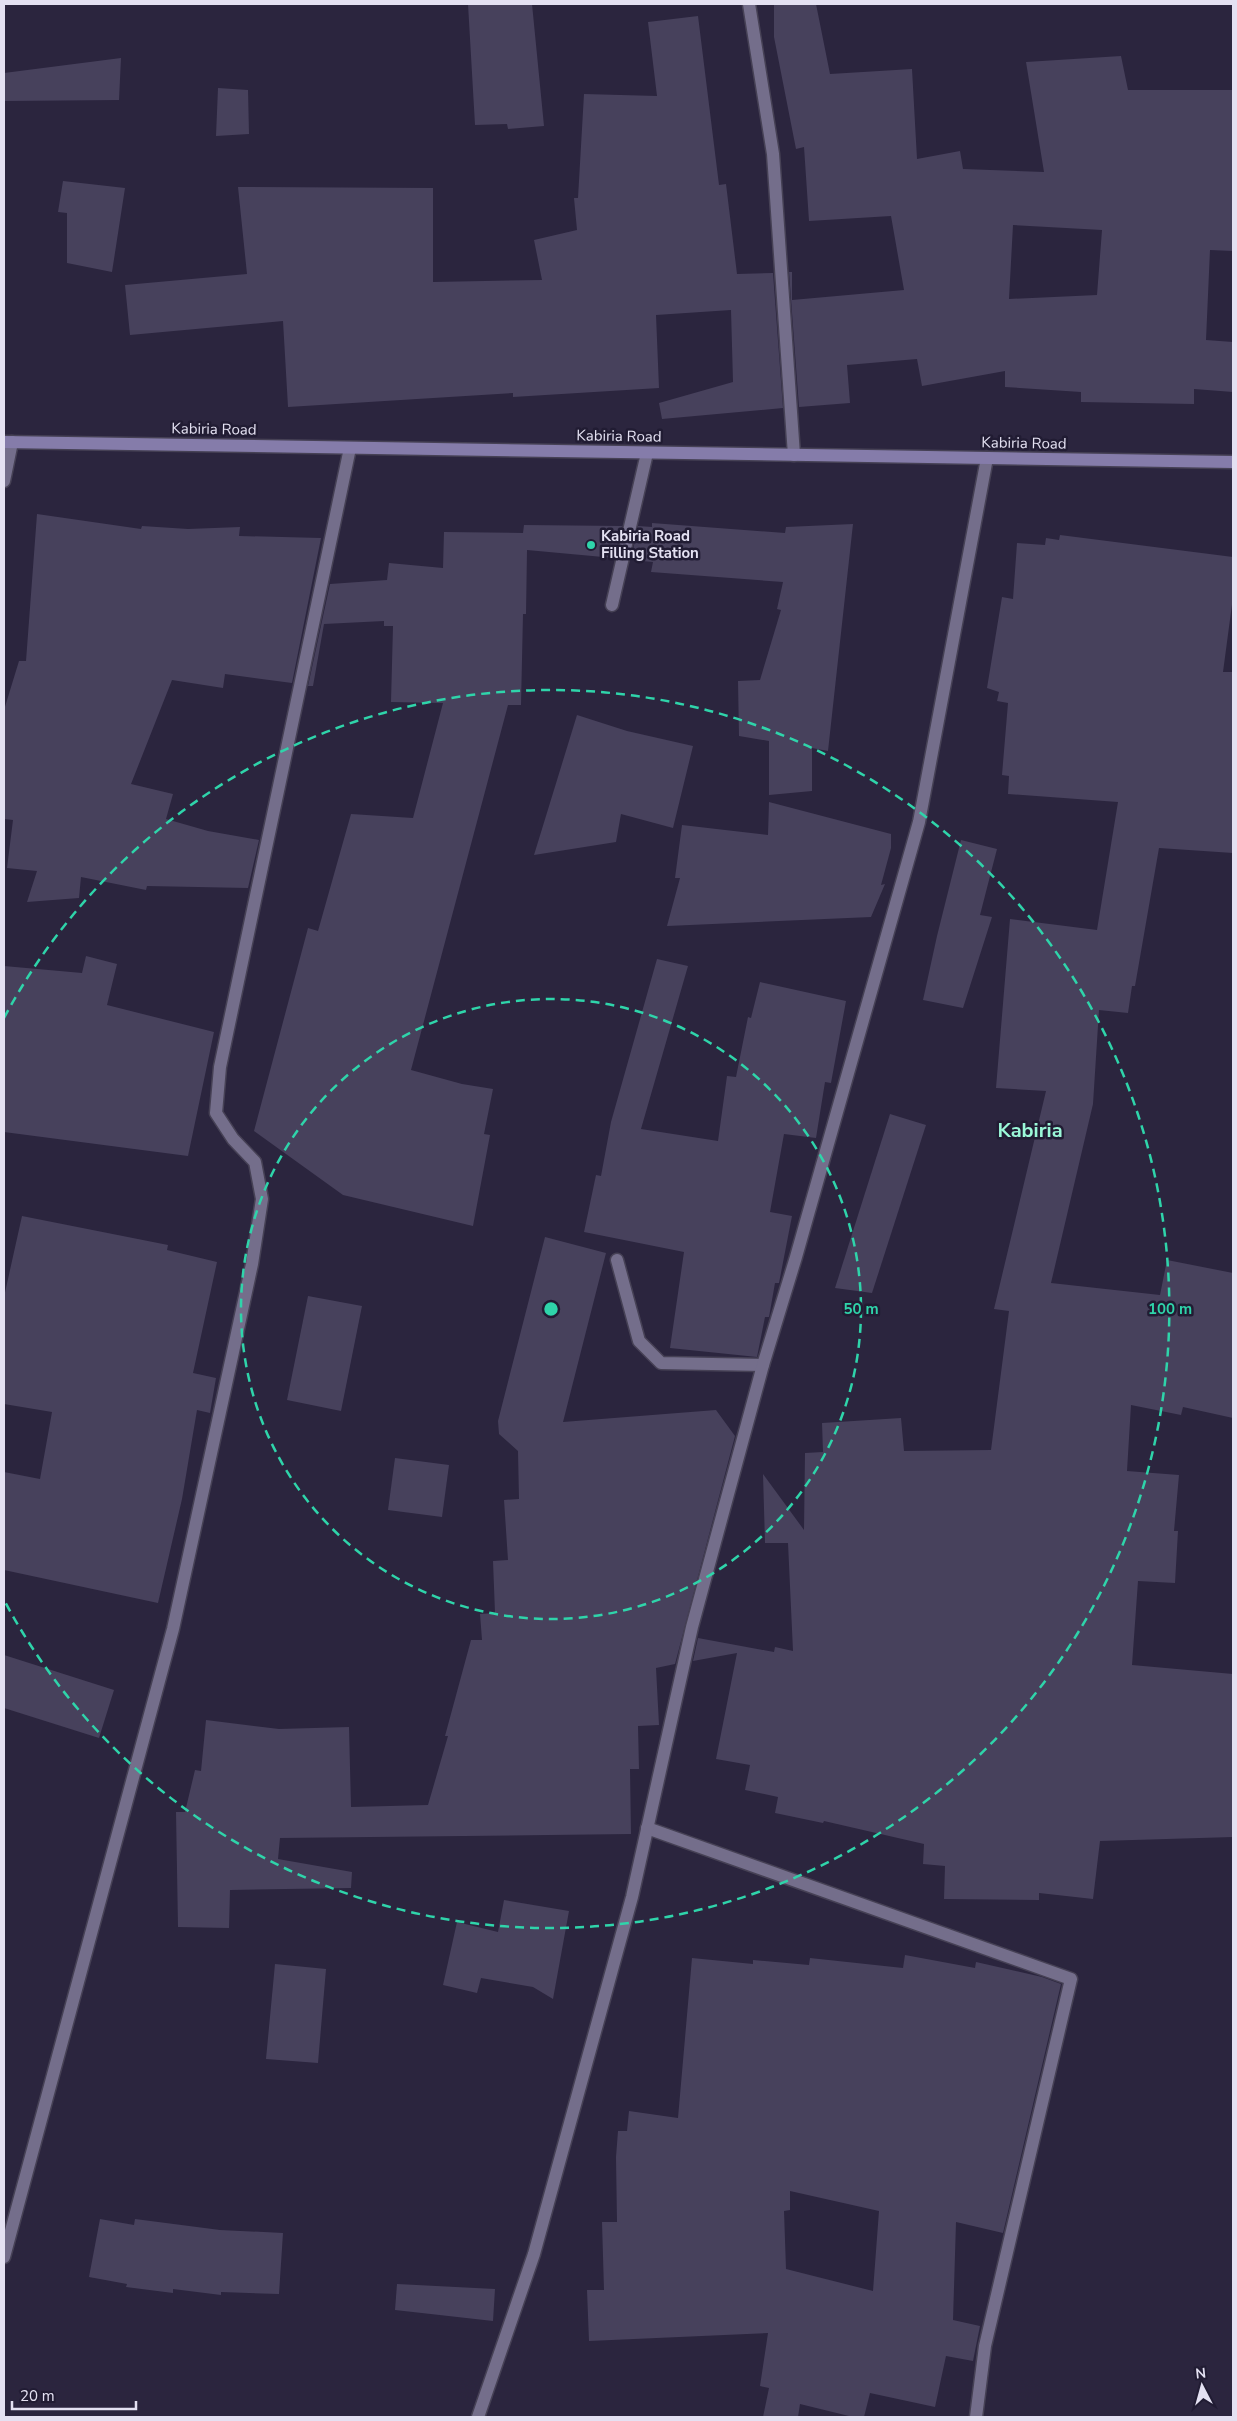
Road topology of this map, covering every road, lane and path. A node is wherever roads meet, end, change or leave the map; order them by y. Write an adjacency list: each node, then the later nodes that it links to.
1 (749, 4): 5 (street)
2 (8, 442): 3 (main road, Kabiria Road); 8 (street)
3 (350, 448): 4 (main road, Kabiria Road); 13 (street)
4 (647, 453): 5 (main road, Kabiria Road); 9 (street)
5 (794, 455): 6 (main road, Kabiria Road)
6 (987, 458): 7 (main road, Kabiria Road); 11 (street)
7 (1233, 462)
8 (4, 481)
9 (612, 605)
10 (617, 1260): 11 (street)
11 (763, 1365): 12 (street)
12 (647, 1828): 14 (street); 15 (street)
13 (4, 2257)
14 (478, 2417)
15 (976, 2417)

